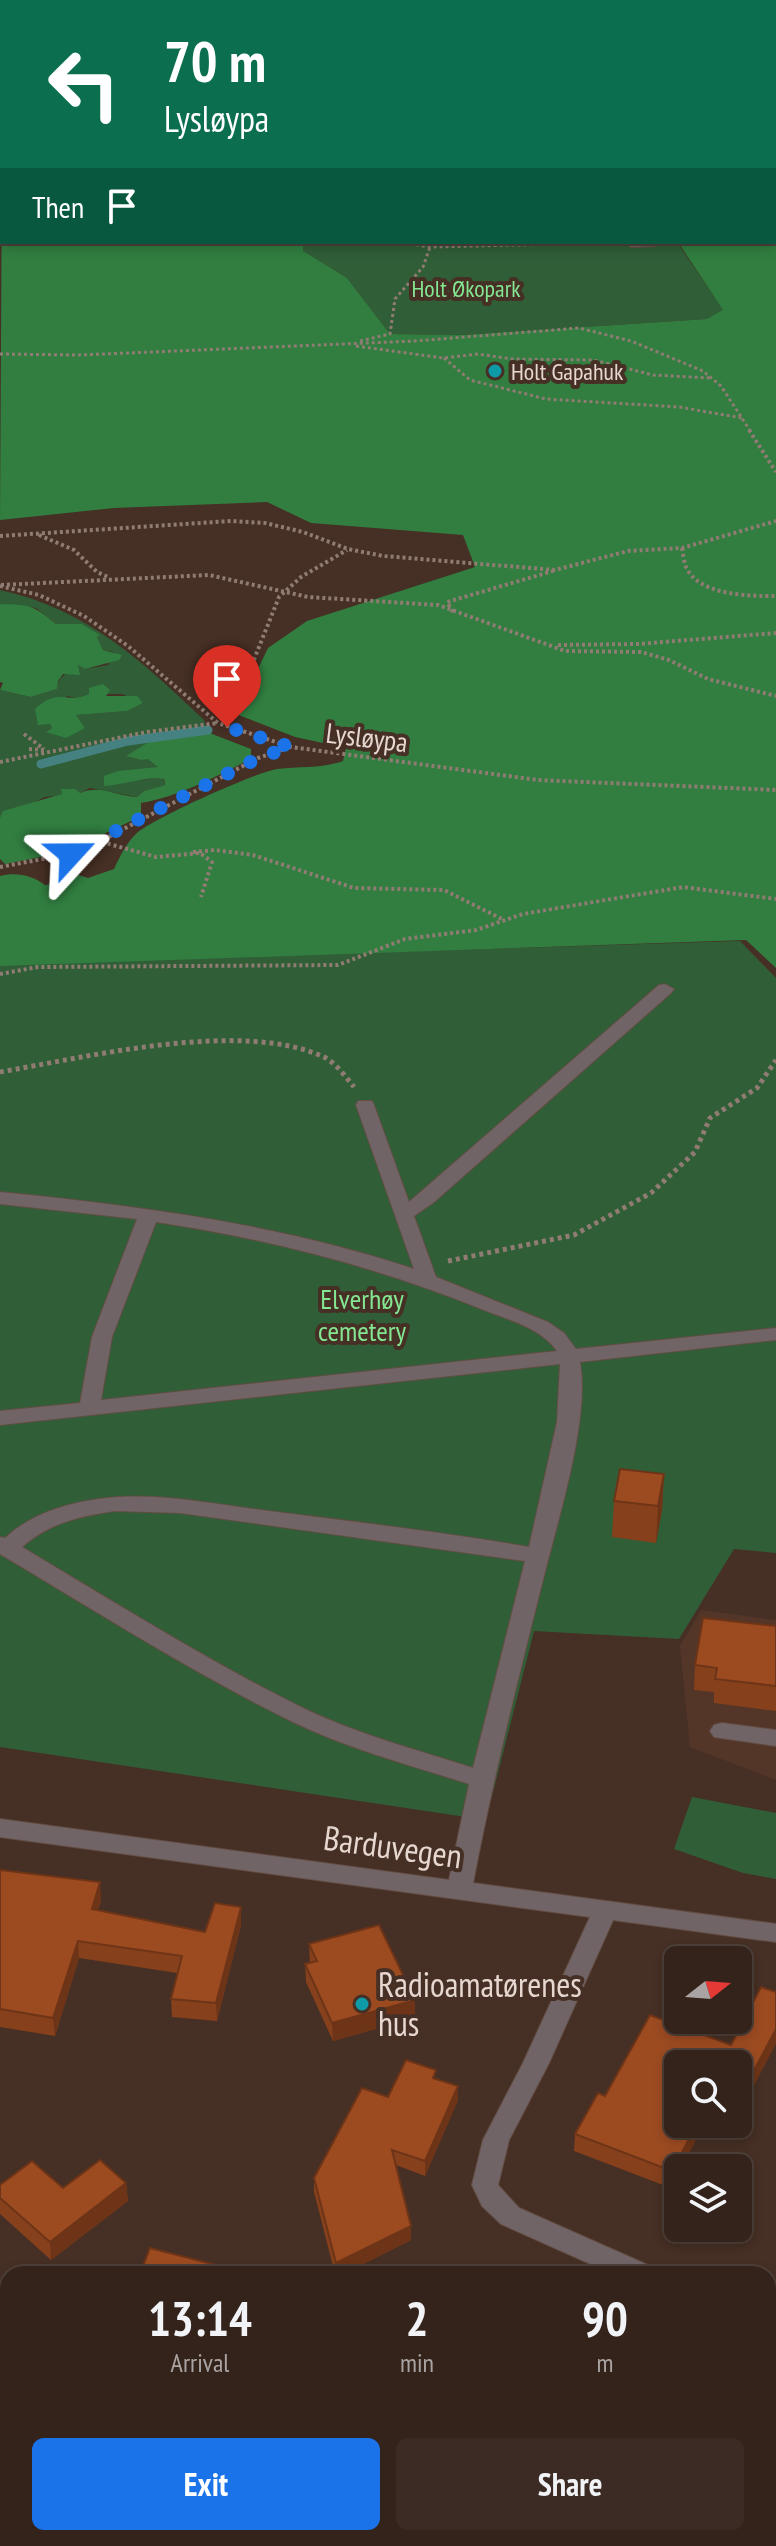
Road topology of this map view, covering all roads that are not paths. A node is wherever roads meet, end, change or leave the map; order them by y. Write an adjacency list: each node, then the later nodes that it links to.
1 (665, 989): 5 (street)
2 (365, 1105): 5 (street)
3 (0, 1198): 4 (street)
4 (149, 1214): 6 (street); 9 (street)
5 (404, 1214): 6 (street)
6 (425, 1274): 8 (street)
7 (776, 1334): 8 (street)
8 (569, 1355): 9 (street); 12 (street)
9 (90, 1409): 10 (street)
10 (0, 1418)
11 (4, 1546): 12 (street); 15 (street)
12 (537, 1556): 15 (street)
13 (722, 1731): 14 (street)
14 (776, 1738)
15 (482, 1779): 17 (street)
16 (0, 1828): 17 (street, Barduvegen)
17 (459, 1890): 18 (street, Barduvegen)
18 (605, 1910): 19 (street, Barduvegen); 20 (street)
19 (776, 1933)
20 (622, 2266)

